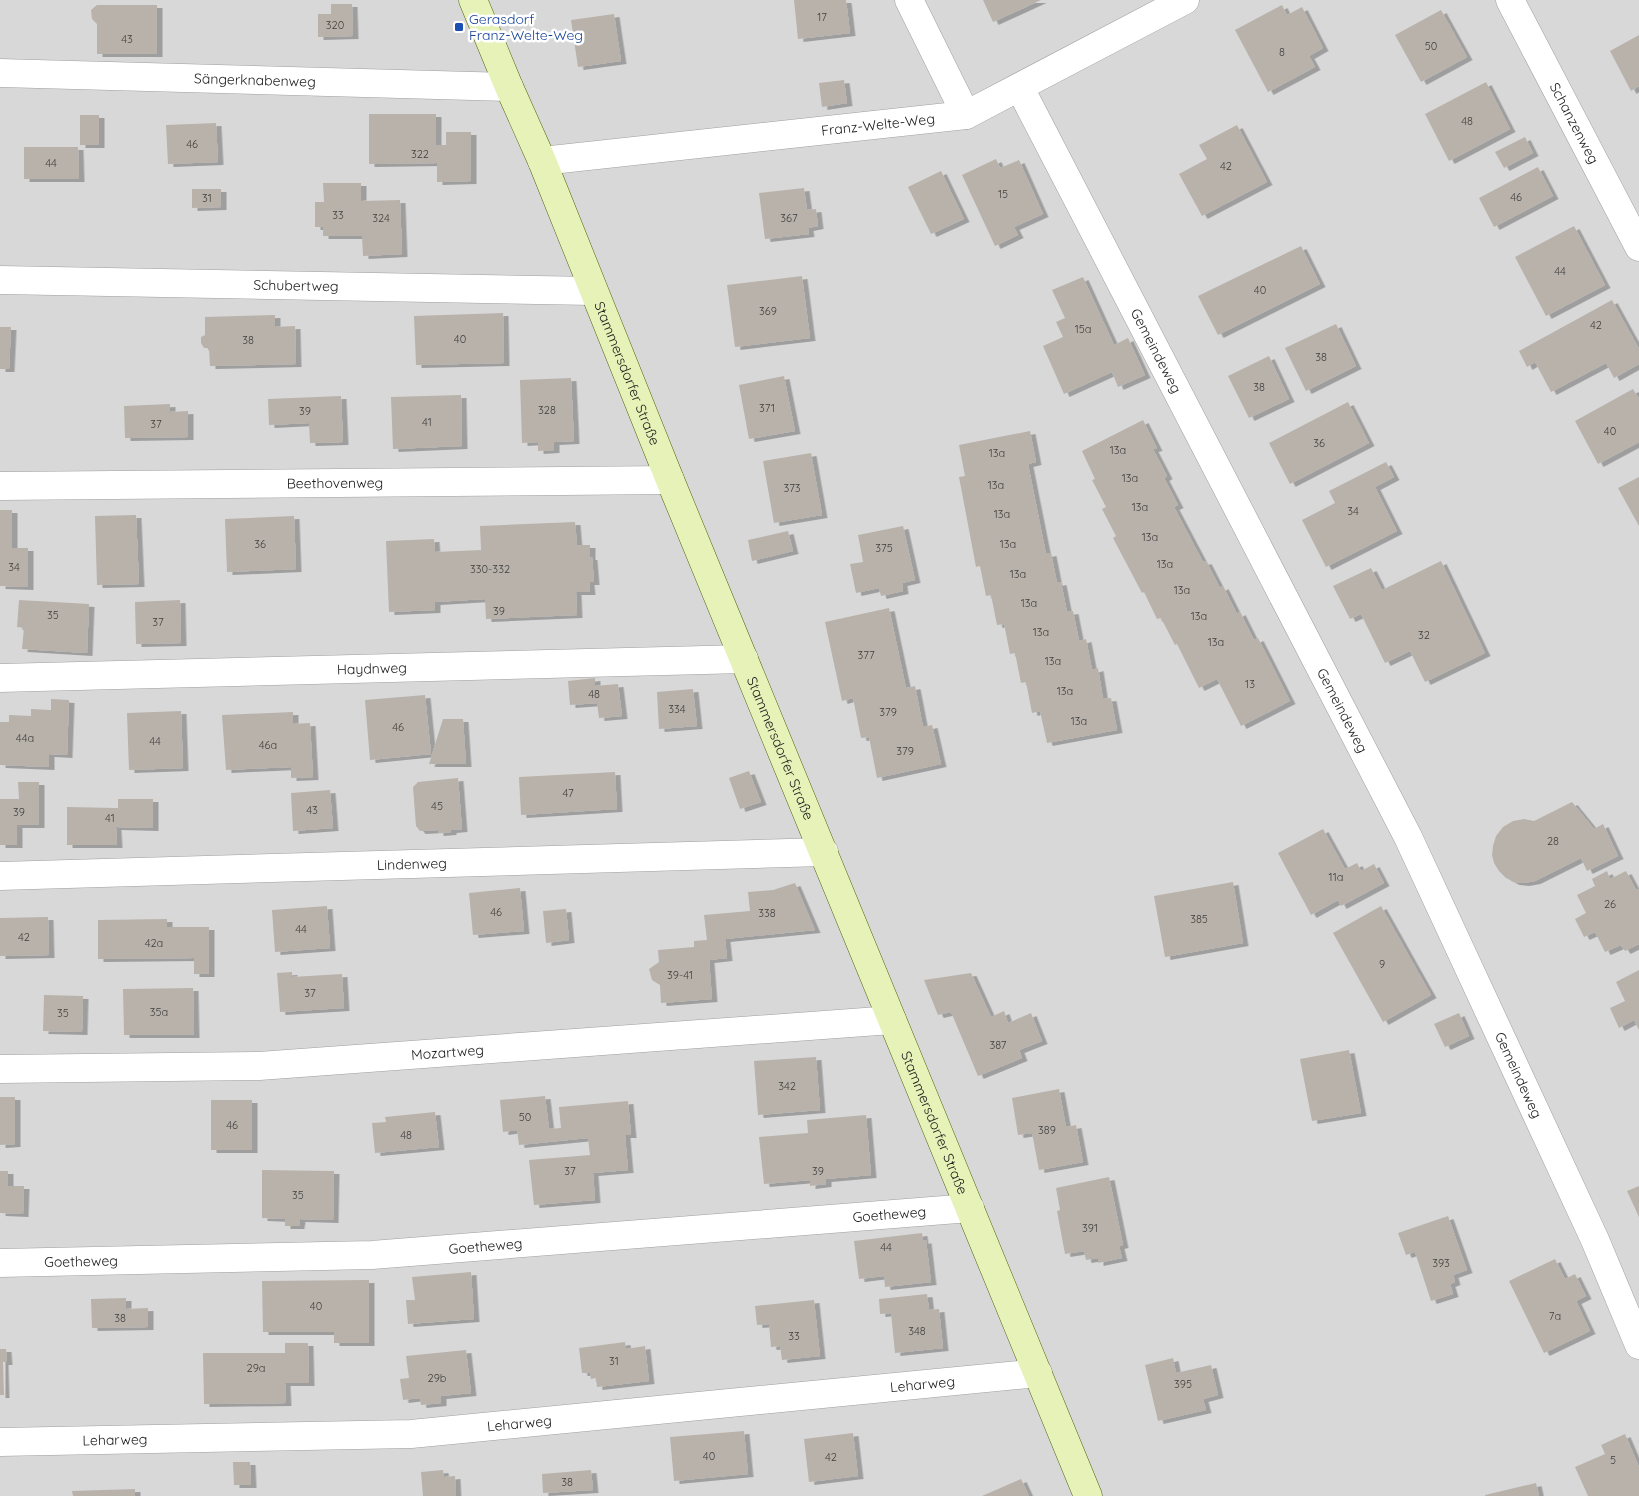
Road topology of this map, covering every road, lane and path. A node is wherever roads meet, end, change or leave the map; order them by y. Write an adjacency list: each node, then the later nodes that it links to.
1 (474, 0): 6 (main road, Stammersdorfer Straße)
2 (910, 0): 8 (street)
3 (1185, 0): 7 (street, Franz-Welte-Weg)
4 (1510, 0): 10 (street, Schanzenweg)
5 (0, 73): 6 (street, Sängerknabenweg)
6 (509, 87): 9 (main road, Stammersdorfer Straße)
7 (1020, 88): 8 (street, Franz-Welte-Weg); 23 (street, Gemeindeweg)
8 (966, 115): 9 (street, Franz-Welte-Weg)
9 (542, 161): 12 (main road, Stammersdorfer Straße)
10 (1639, 247)
11 (0, 280): 12 (street, Schubertweg)
12 (593, 292): 13 (main road, Stammersdorfer Straße)
13 (670, 480): 14 (street, Beethovenweg); 15 (main road, Stammersdorfer Straße)
14 (0, 486)
15 (744, 658): 16 (street, Haydnweg); 17 (main road, Stammersdorfer Straße)
16 (0, 678)
17 (824, 852): 18 (street, Lindenweg); 19 (main road, Stammersdorfer Straße)
18 (0, 876)
19 (892, 1020): 20 (street, Mozartweg); 21 (main road, Stammersdorfer Straße)
20 (0, 1070)
21 (970, 1208): 22 (street, Goetheweg); 24 (main road, Stammersdorfer Straße)
22 (0, 1262)
23 (1639, 1345)
24 (1038, 1373): 25 (street, Leharweg); 26 (main road, Stammersdorfer Straße)
25 (0, 1442)
26 (1088, 1496)

